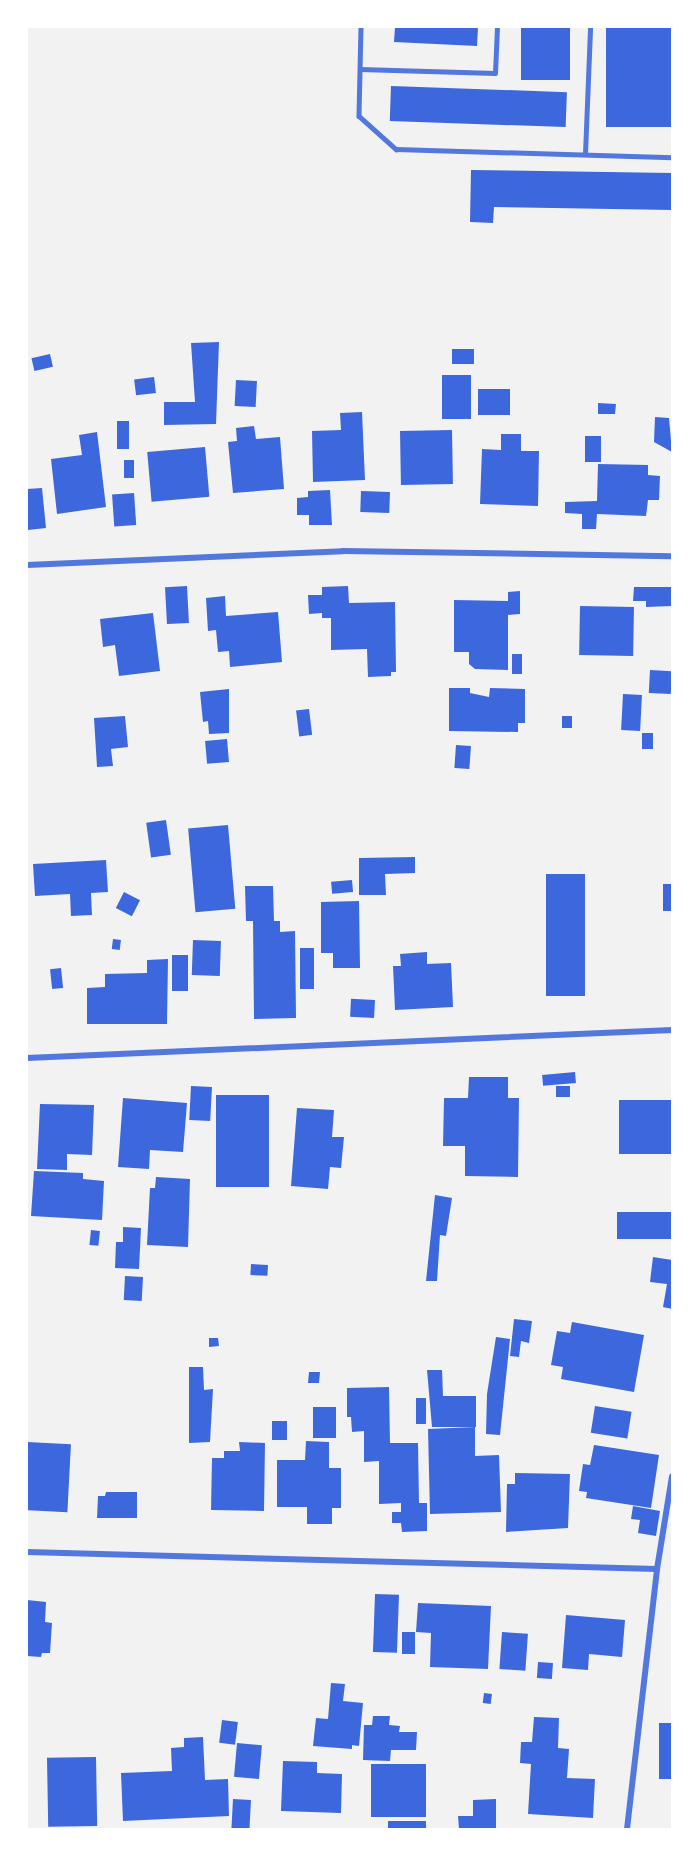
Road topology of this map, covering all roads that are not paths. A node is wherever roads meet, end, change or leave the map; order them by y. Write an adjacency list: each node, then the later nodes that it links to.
1 (361, 27): 4 (lane)
2 (496, 27): 4 (lane)
3 (590, 27): 5 (lane)
4 (360, 69): 5 (lane)
5 (585, 154): 6 (lane)
6 (672, 157)
7 (672, 556): 8 (street)
8 (27, 565)
9 (672, 1030): 10 (street)
10 (27, 1058)
11 (672, 1476): 13 (street)
12 (27, 1552): 13 (street)
13 (657, 1569): 14 (street)
14 (627, 1829)

